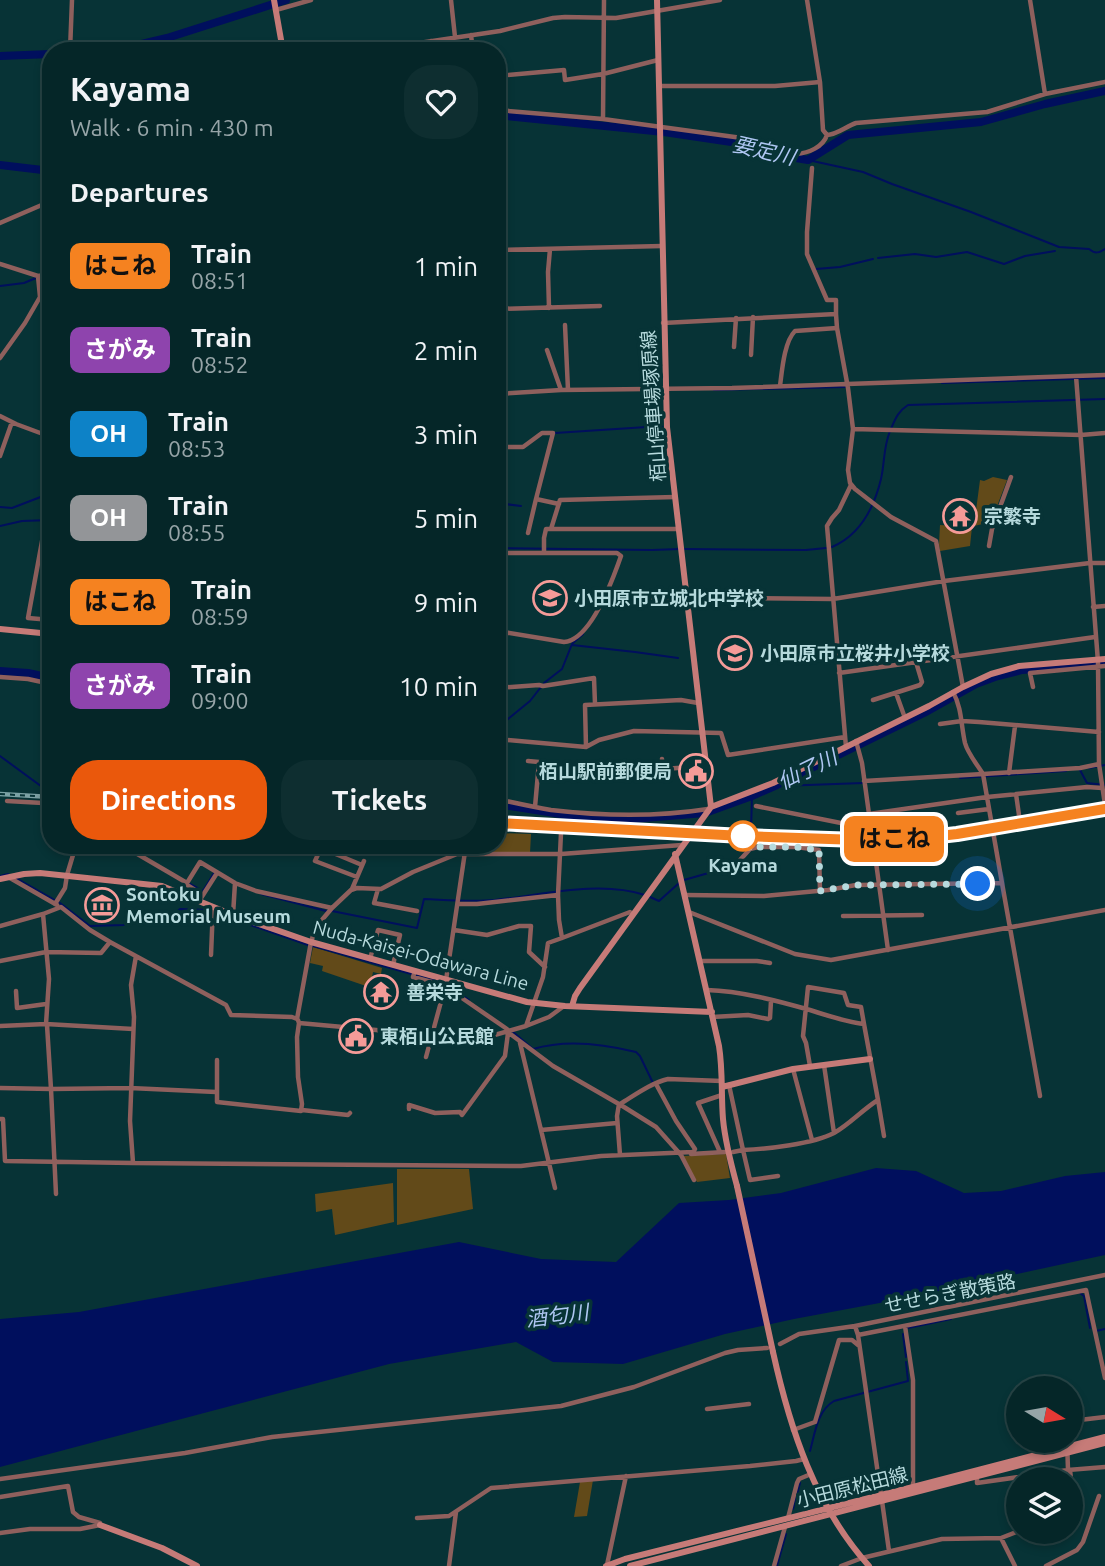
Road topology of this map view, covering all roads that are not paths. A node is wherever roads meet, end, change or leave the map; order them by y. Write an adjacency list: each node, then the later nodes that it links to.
1 (72, 0): 16 (street)
2 (274, 0): 10 (main road)
3 (311, 0): 10 (street)
4 (452, 0): 14 (street)
5 (604, 0): 12 (street)
6 (657, 0): 11 (main road, 栢山停車場塚原線)
7 (720, 0): 11 (street)
8 (807, 0): 23 (street)
9 (1030, 0): 26 (street)
10 (276, 10): 17 (main road)
11 (657, 11): 12 (street); 20 (main road, 栢山停車場塚原線)
12 (604, 19): 13 (street); 21 (street)
13 (471, 35): 14 (street); 19 (street)
14 (455, 37): 15 (street)
15 (431, 41): 18 (street)
16 (71, 42)
17 (281, 42)
18 (424, 42)
19 (472, 42)
20 (658, 60): 21 (street); 25 (main road, 栢山停車場塚原線)
21 (603, 74): 22 (street); 28 (street)
22 (506, 75)
23 (820, 82): 25 (street); 30 (street)
24 (1105, 82): 26 (street)
25 (659, 86): 29 (main road, 栢山停車場塚原線)
26 (1045, 94): 30 (street)
27 (506, 111): 28 (street)
28 (603, 119): 29 (street)
29 (660, 127): 30 (street); 34 (main road, 栢山停車場塚原線)
30 (827, 135)
31 (812, 168): 44 (street)
32 (42, 205): 33 (street)
33 (0, 223)
34 (662, 246): 35 (street); 47 (main road, 栢山停車場塚原線)
35 (550, 249): 36 (street); 42 (street)
36 (506, 250)
37 (0, 264): 39 (street)
38 (42, 275): 39 (street)
39 (38, 276): 40 (street)
40 (40, 297): 53 (street)
41 (600, 306): 42 (street)
42 (549, 308): 43 (street)
43 (506, 309)
44 (836, 314): 45 (street); 49 (street)
45 (753, 317): 46 (street); 52 (street)
46 (736, 318): 47 (street); 50 (street)
47 (663, 323): 58 (main road, 栢山停車場塚原線)
48 (565, 325): 60 (street)
49 (837, 328): 56 (street); 57 (street)
50 (734, 347)
51 (547, 350): 59 (street)
52 (751, 355)
53 (0, 358)
54 (1105, 375): 55 (street)
55 (1077, 379): 56 (street); 67 (street)
56 (847, 385): 57 (street); 64 (street)
57 (780, 386): 58 (street)
58 (665, 389): 60 (street); 72 (main road, 栢山停車場塚原線)
59 (561, 390): 60 (street); 61 (street)
60 (568, 390)
61 (506, 393)
62 (0, 416): 63 (street)
63 (12, 422): 66 (street); 69 (street)
64 (853, 429): 67 (street); 71 (street)
65 (1105, 433): 67 (street)
66 (42, 434)
67 (1081, 435): 82 (street)
68 (506, 447): 73 (street)
69 (0, 456)
70 (1011, 477): 79 (street)
71 (851, 485): 84 (street); 87 (street)
72 (675, 497): 74 (street); 75 (main road, 栢山停車場塚原線)
73 (536, 499): 74 (street); 77 (street)
74 (559, 504): 76 (street)
75 (679, 529): 76 (street); 86 (main road, 栢山停車場塚原線)
76 (551, 530): 81 (street)
77 (528, 533)
78 (42, 546): 90 (street)
79 (989, 546)
80 (506, 553): 81 (street)
81 (544, 553): 85 (street)
82 (1090, 563): 83 (street); 84 (street); 89 (street)
83 (1105, 563)
84 (944, 581): 87 (street); 95 (street)
85 (608, 598): 86 (street); 92 (street)
86 (687, 598): 87 (street); 113 (main road, 栢山停車場塚原線)
87 (833, 599): 100 (street)
88 (1105, 606): 89 (street)
89 (1093, 607): 94 (street)
90 (42, 620)
91 (0, 629): 93 (main road)
92 (506, 632)
93 (42, 633)
94 (1095, 637): 95 (street); 97 (street)
95 (957, 657): 96 (street); 105 (street)
96 (916, 662): 100 (street); 108 (street)
97 (1099, 662): 98 (street); 99 (main road); 102 (street)
98 (1105, 666)
99 (1030, 670): 105 (main road); 106 (street)
100 (839, 673): 121 (street)
101 (0, 677): 104 (street)
102 (1098, 681): 103 (street); 109 (street)
103 (1105, 681)
104 (42, 682)
105 (963, 687): 111 (main road)
106 (1033, 687)
107 (506, 688): 114 (street)
108 (897, 692): 112 (street); 115 (street)
109 (1098, 692): 110 (street); 120 (street)
110 (1105, 693)
111 (954, 694): 115 (main road); 116 (street)
112 (873, 700)
113 (698, 703): 114 (street); 119 (main road, 栢山停車場塚原線)
114 (595, 704): 124 (street)
115 (905, 718): 123 (main road)
116 (962, 721): 117 (street); 118 (street); 131 (street)
117 (940, 724)
118 (1015, 726): 120 (street); 130 (street)
119 (701, 732): 121 (street); 124 (street); 129 (main road, 栢山停車場塚原線)
120 (1099, 732): 128 (street)
121 (845, 737): 125 (street)
122 (506, 740): 124 (street)
123 (857, 744): 125 (main road); 132 (street)
124 (586, 747)
125 (846, 747): 142 (main road)
126 (662, 759): 129 (street)
127 (528, 761): 141 (street)
128 (1099, 764): 130 (street); 133 (street)
129 (706, 766): 142 (main road, 栢山停車場塚原線)
130 (1009, 772): 131 (street)
131 (983, 774): 132 (street); 135 (street)
132 (864, 780): 145 (street)
133 (1103, 788): 134 (street); 139 (street)
134 (1016, 794): 135 (street); 146 (street)
135 (987, 797): 143 (street); 145 (street)
136 (7, 801): 138 (street)
137 (506, 801): 141 (street)
138 (42, 803)
139 (1105, 805)
140 (756, 806): 145 (street)
141 (535, 807): 142 (street)
142 (715, 808): 148 (main road)
143 (989, 809): 144 (street); 164 (street)
144 (958, 813)
145 (869, 814)
146 (1019, 815)
147 (516, 830): 154 (street)
148 (682, 845): 154 (street); 155 (main road)
149 (73, 854): 159 (street)
150 (137, 854): 162 (street)
151 (318, 854): 161 (street)
152 (338, 854): 161 (street)
153 (465, 854): 154 (street); 166 (street); 173 (street)
154 (561, 854): 169 (street)
155 (675, 854): 170 (main road); 181 (main road)
156 (875, 855): 165 (street)
157 (740, 860): 168 (street)
158 (217, 873): 162 (street); 163 (street); 171 (street)
159 (67, 876): 160 (main road, Nuda-Kaisei-Odawara Line); 171 (main road, Nuda-Kaisei-Odawara Line); 172 (street)
160 (5, 877): 172 (street)
161 (357, 877): 167 (street)
162 (187, 883): 171 (street)
163 (235, 883): 176 (street); 182 (street)
164 (1002, 883): 165 (street); 187 (street)
165 (879, 885): 168 (street); 185 (street)
166 (378, 889): 167 (street); 178 (street)
167 (351, 890): 176 (street)
168 (820, 891): 170 (street)
169 (558, 895): 173 (street); 189 (street)
170 (685, 895): 179 (main road)
171 (201, 898): 175 (main road, Nuda-Kaisei-Odawara Line)
172 (55, 904): 174 (street)
173 (458, 904): 188 (street)
174 (61, 907): 180 (street); 190 (street)
175 (213, 907): 182 (main road, Nuda-Kaisei-Odawara Line); 194 (street)
176 (332, 908): 191 (street)
177 (1105, 910): 187 (street)
178 (418, 911)
179 (689, 912): 192 (street); 198 (main road)
180 (43, 914): 186 (street); 193 (street)
181 (633, 914): 189 (street); 208 (main road)
182 (233, 915): 191 (main road, Nuda-Kaisei-Odawara Line)
183 (922, 915): 185 (street)
184 (843, 916): 185 (street)
185 (883, 916): 192 (street)
186 (0, 926)
187 (1010, 928): 192 (street); 233 (street)
188 (454, 930): 201 (street); 202 (street)
189 (562, 938): 201 (street)
190 (110, 942): 193 (street); 195 (street)
191 (311, 942): 196 (main road, Nuda-Kaisei-Odawara Line); 211 (street)
192 (888, 950)
193 (46, 952): 197 (street); 207 (street)
194 (211, 955)
195 (136, 956): 211 (street); 216 (street)
196 (370, 959): 200 (main road, Nuda-Kaisei-Odawara Line); 200 (street)
197 (0, 961)
198 (700, 961): 199 (street); 203 (main road)
199 (770, 963)
200 (393, 965): 202 (main road, Nuda-Kaisei-Odawara Line)
201 (545, 967): 206 (street)
202 (445, 984): 206 (main road, Nuda-Kaisei-Odawara Line); 217 (street); 218 (street)
203 (707, 990): 205 (street); 210 (main road)
204 (16, 991): 207 (street)
205 (771, 1001): 209 (street); 210 (street)
206 (535, 1003): 208 (main road, Nuda-Kaisei-Odawara Line); 215 (street)
207 (46, 1004): 212 (street)
208 (568, 1006): 210 (main road, Nuda-Kaisei-Odawara Line); 215 (street)
209 (806, 1009): 213 (street); 213 (street); 224 (street)
210 (712, 1015): 227 (main road)
211 (298, 1021): 218 (street); 237 (street)
212 (46, 1024): 214 (street); 216 (street); 230 (street)
213 (864, 1024): 221 (street)
214 (0, 1026)
215 (526, 1026): 217 (street)
216 (133, 1029): 229 (street)
217 (510, 1031): 218 (street); 219 (street); 236 (street)
218 (432, 1039): 220 (street)
219 (520, 1042): 235 (street); 241 (street)
220 (426, 1057)
221 (870, 1059): 223 (main road); 234 (street)
222 (217, 1060): 231 (street)
223 (823, 1064): 224 (main road); 242 (street)
224 (810, 1066): 225 (main road)
225 (793, 1069): 227 (main road); 244 (street)
226 (656, 1084): 227 (street); 235 (street); 248 (street)
227 (724, 1084): 232 (main road); 245 (street)
228 (0, 1088): 230 (street)
229 (130, 1088): 230 (street); 231 (street); 252 (street)
230 (51, 1089): 250 (street)
231 (216, 1092): 237 (street)
232 (722, 1095): 248 (street); 263 (main road, bridge)
233 (1040, 1096)
234 (878, 1100): 242 (street); 243 (street)
235 (619, 1104): 240 (street); 247 (street)
236 (408, 1109)
237 (302, 1110): 238 (street)
238 (351, 1113)
239 (0, 1119): 250 (street)
240 (617, 1123): 241 (street); 249 (street)
241 (541, 1130): 251 (street)
242 (834, 1133): 244 (street)
243 (884, 1136)
244 (812, 1140): 245 (street)
245 (743, 1150): 246 (street); 253 (street)
246 (733, 1152)
247 (680, 1153): 248 (street); 249 (street); 254 (street)
248 (693, 1153)
249 (620, 1155): 251 (street)
250 (54, 1162): 252 (street); 256 (street)
251 (549, 1162): 252 (street); 255 (street)
252 (133, 1163)
253 (778, 1176)
254 (694, 1180)
255 (555, 1188)
256 (56, 1194)
257 (1105, 1275): 258 (street, せせらぎ散策路)
258 (855, 1326): 260 (street); 261 (street, せせらぎ散策路)
259 (905, 1326): 260 (street); 264 (street); 284 (street)
260 (858, 1335): 262 (street)
261 (780, 1344)
262 (859, 1345): 269 (street); 287 (street)
263 (770, 1350): 269 (main road); 282 (street)
264 (1105, 1378)
265 (749, 1404): 266 (street)
266 (707, 1409)
267 (1105, 1417): 268 (street)
268 (1083, 1420)
269 (793, 1430): 276 (main road)
270 (1105, 1437): 271 (main road, 小田原松田線)
271 (1083, 1443)
272 (1105, 1443): 273 (main road, 小田原松田線)
273 (1083, 1445)
274 (1045, 1453): 284 (main road, 小田原松田線)
275 (1049, 1453): 281 (main road, 小田原松田線)
276 (804, 1459): 279 (main road); 280 (street)
277 (1105, 1466): 278 (street)
278 (1083, 1468)
279 (810, 1472): 288 (main road); 292 (street)
280 (626, 1476): 289 (street); 302 (street)
281 (976, 1476): 283 (street); 287 (main road, 小田原松田線)
282 (0, 1479)
283 (1006, 1479)
284 (913, 1487): 287 (main road, 小田原松田線)
285 (1100, 1496): 308 (street)
286 (0, 1497): 291 (street)
287 (881, 1498): 288 (main road, 小田原松田線); 298 (street)
288 (830, 1511): 292 (main road, 小田原松田線); 299 (main road)
289 (456, 1512): 290 (street); 301 (street)
290 (417, 1518)
291 (86, 1519): 293 (street); 294 (street)
292 (786, 1523): 302 (main road, 小田原松田線); 303 (main road, 小田原松田線); 304 (street)
293 (100, 1525): 294 (street); 300 (main road)
294 (89, 1527): 295 (street)
295 (0, 1533)
296 (1006, 1536): 297 (street)
297 (1001, 1538): 298 (street); 307 (street)
298 (889, 1551): 299 (street)
299 (862, 1558): 305 (street); 306 (main road)
300 (197, 1566)
301 (449, 1566)
302 (607, 1566)
303 (631, 1566)
304 (774, 1566)
305 (841, 1566)
306 (869, 1566)
307 (1015, 1566)
308 (1046, 1566)

